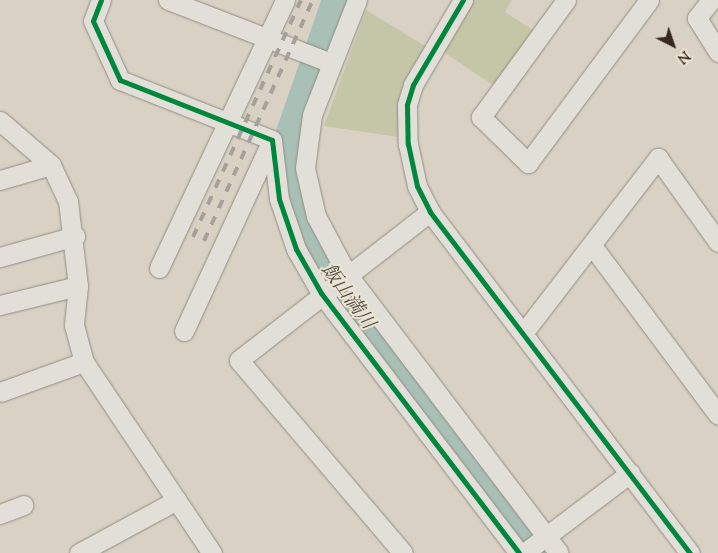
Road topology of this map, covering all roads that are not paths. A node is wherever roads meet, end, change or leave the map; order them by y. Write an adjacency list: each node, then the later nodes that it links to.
1 (101, 0): 13 (street)
2 (168, 0): 9 (street)
3 (285, 0): 9 (street)
4 (357, 0): 11 (street)
5 (463, 0): 17 (street)
6 (566, 0): 7 (street)
7 (648, 0)
8 (711, 0): 10 (street)
9 (268, 37): 11 (street); 13 (street)
10 (718, 52)
11 (321, 59): 23 (street)
12 (0, 121): 15 (street)
13 (230, 122): 14 (street); 22 (street)
14 (272, 140): 23 (street); 26 (street)
15 (51, 165): 16 (street); 18 (street)
16 (0, 180)
17 (430, 212): 23 (street); 27 (street)
18 (74, 236): 21 (street); 24 (street)
19 (718, 242): 20 (street)
20 (593, 247): 27 (street); 30 (street)
21 (0, 257)
22 (159, 268)
23 (333, 283): 35 (street); 35 (street); 38 (street)
24 (78, 286): 25 (street); 28 (street)
25 (0, 305)
26 (184, 331)
27 (524, 332): 31 (street)
28 (84, 362): 29 (street); 32 (street)
29 (0, 392)
30 (718, 416)
31 (630, 473): 35 (street); 40 (street)
32 (177, 500): 36 (street); 37 (street)
33 (22, 504): 34 (street)
34 (0, 514)
35 (531, 547): 39 (street)
36 (79, 553)
37 (212, 553)
38 (403, 553)
39 (559, 553)
40 (690, 553)

